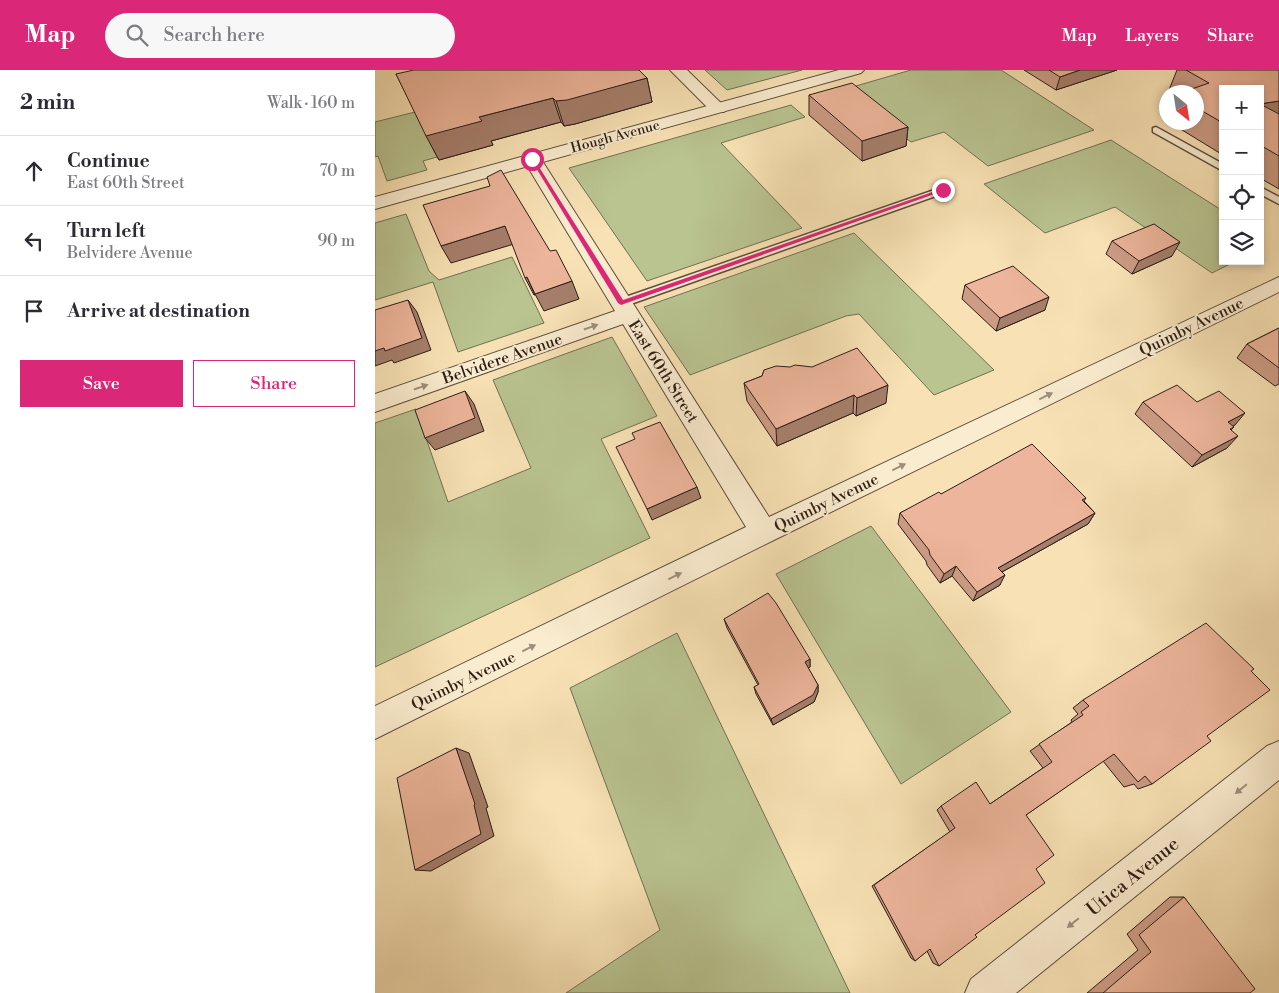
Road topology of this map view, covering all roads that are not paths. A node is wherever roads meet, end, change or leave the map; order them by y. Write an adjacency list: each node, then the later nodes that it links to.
1 (679, 70): 3 (street)
2 (856, 70): 3 (street, Hough Avenue)
3 (717, 109): 5 (street, Hough Avenue)
4 (1156, 130): 6 (lane)
5 (532, 159): 10 (street, Hough Avenue); 12 (street, East 60th Street)
6 (1219, 166)
7 (943, 190): 12 (lane, Belvidere Avenue)
8 (1264, 192): 9 (lane)
9 (1279, 201)
10 (375, 203)
11 (1279, 284): 14 (street, Quimby Avenue, one-way to 11)
12 (625, 309): 13 (street, Belvidere Avenue, one-way to 12); 14 (street, East 60th Street)
13 (375, 403)
14 (764, 532): 15 (street, Quimby Avenue, one-way to 14)
15 (375, 723)
16 (1279, 758): 17 (street, Utica Avenue, one-way to 17)
17 (985, 993)

